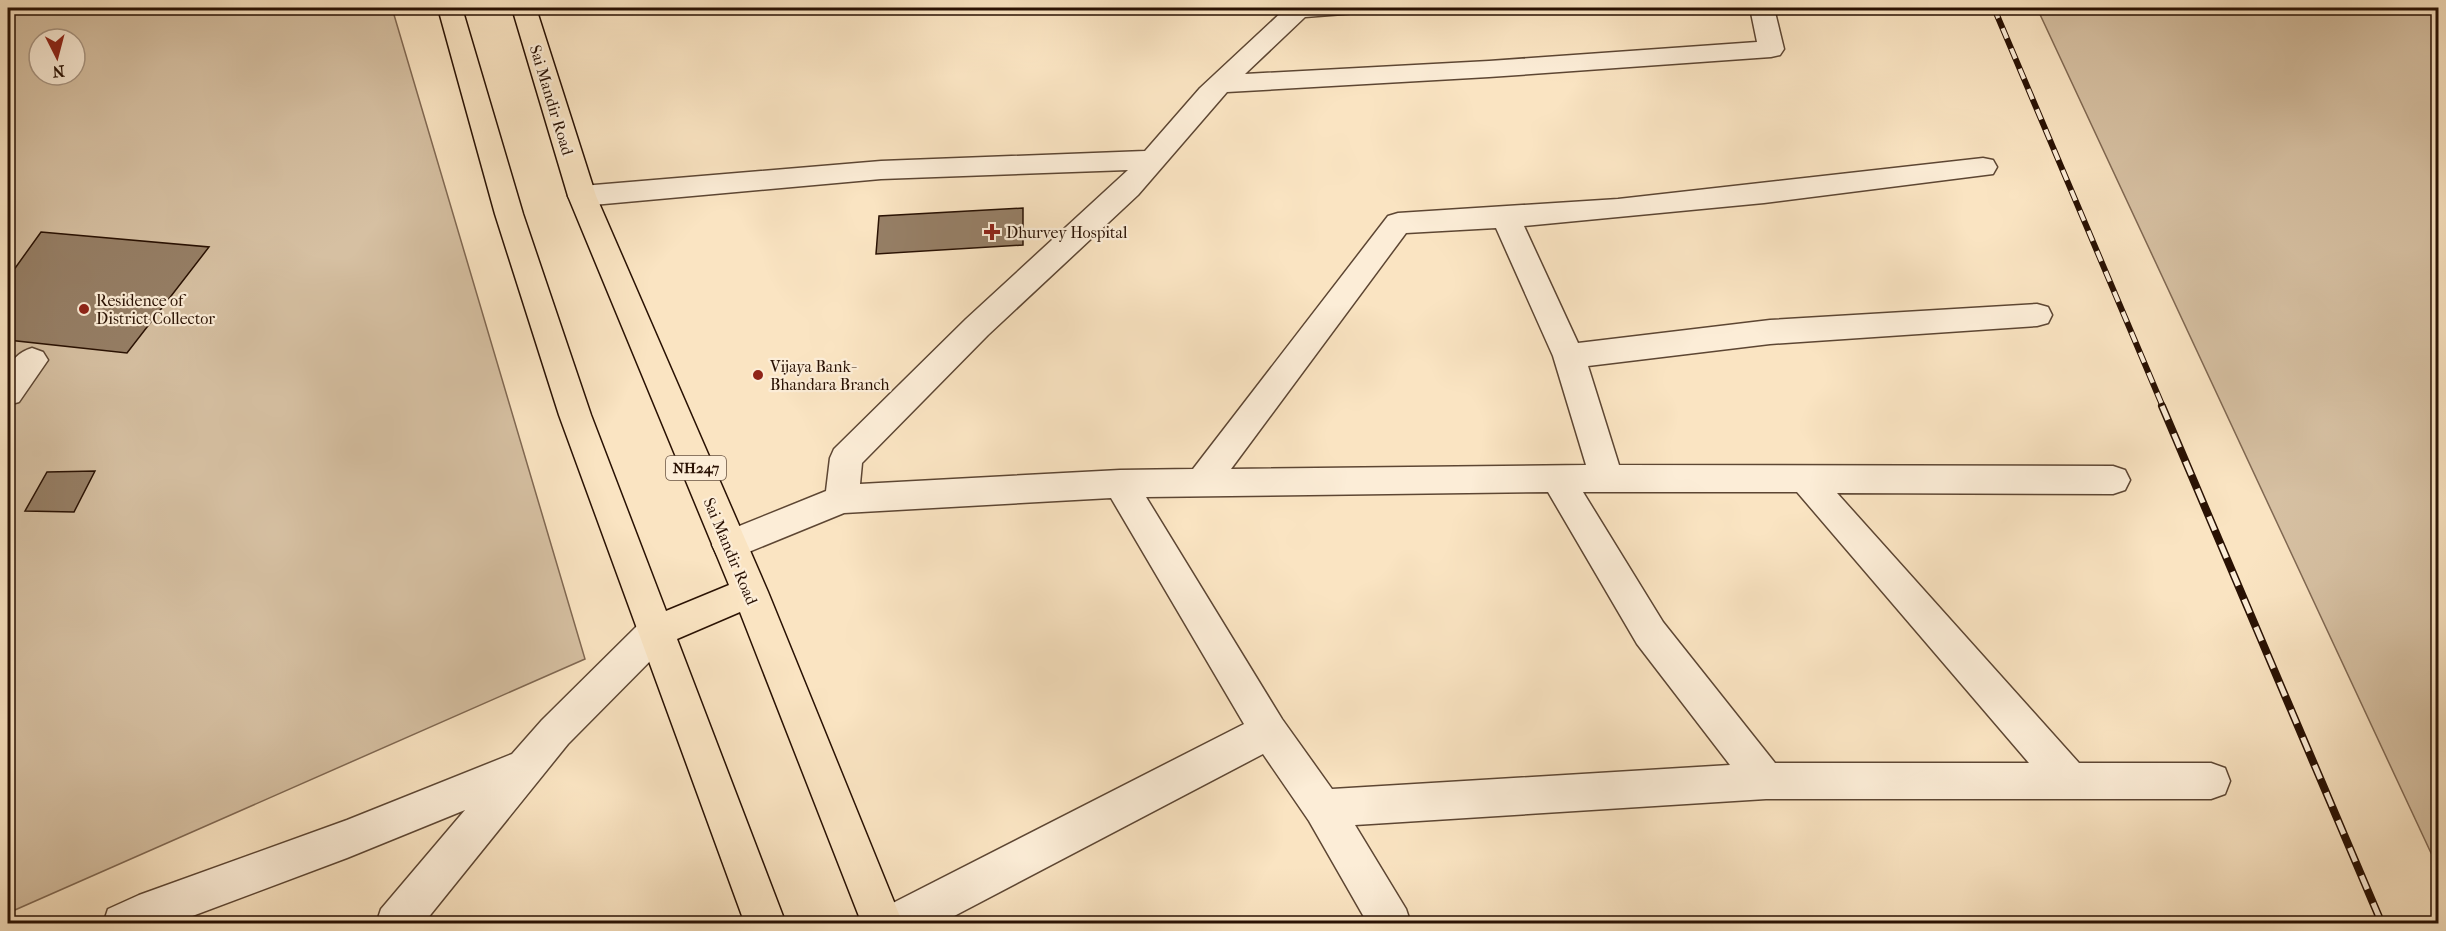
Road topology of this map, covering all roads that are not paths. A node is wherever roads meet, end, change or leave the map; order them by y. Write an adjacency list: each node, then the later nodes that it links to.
1 (450, 8): 24 (highway)
2 (524, 8): 9 (highway, Sai Mandir Road / NH247)
3 (1348, 8): 5 (street)
4 (1762, 8): 6 (street)
5 (1298, 9): 6 (street)
6 (1220, 84): 7 (street)
7 (1152, 160): 9 (street); 21 (street)
8 (1983, 167): 10 (street)
9 (582, 196): 22 (highway, Sai Mandir Road / NH247)
10 (1506, 219): 12 (street); 19 (street)
11 (2037, 315): 12 (street)
12 (1569, 356): 16 (street)
13 (32, 360): 14 (street)
14 (8, 393)
15 (1557, 478): 16 (street); 19 (street); 27 (street)
16 (1608, 478): 17 (street)
17 (1805, 478): 18 (street); 28 (street)
18 (2113, 480)
19 (1202, 482): 20 (street)
20 (1120, 484): 21 (street); 25 (street)
21 (842, 499): 22 (street)
22 (729, 545): 23 (highway, Sai Mandir Road / NH247)
23 (750, 592): 24 (highway); 34 (highway, Sai Mandir Road / NH247)
24 (655, 632): 26 (street); 33 (highway)
25 (1269, 731): 30 (street); 35 (street)
26 (526, 767): 31 (street); 32 (street)
27 (1766, 781): 28 (street); 30 (street)
28 (2070, 781): 29 (street)
29 (2211, 781)
30 (1323, 808): 36 (street)
31 (123, 924)
32 (396, 924)
33 (766, 924)
34 (883, 924)
35 (896, 924)
36 (1391, 924)

